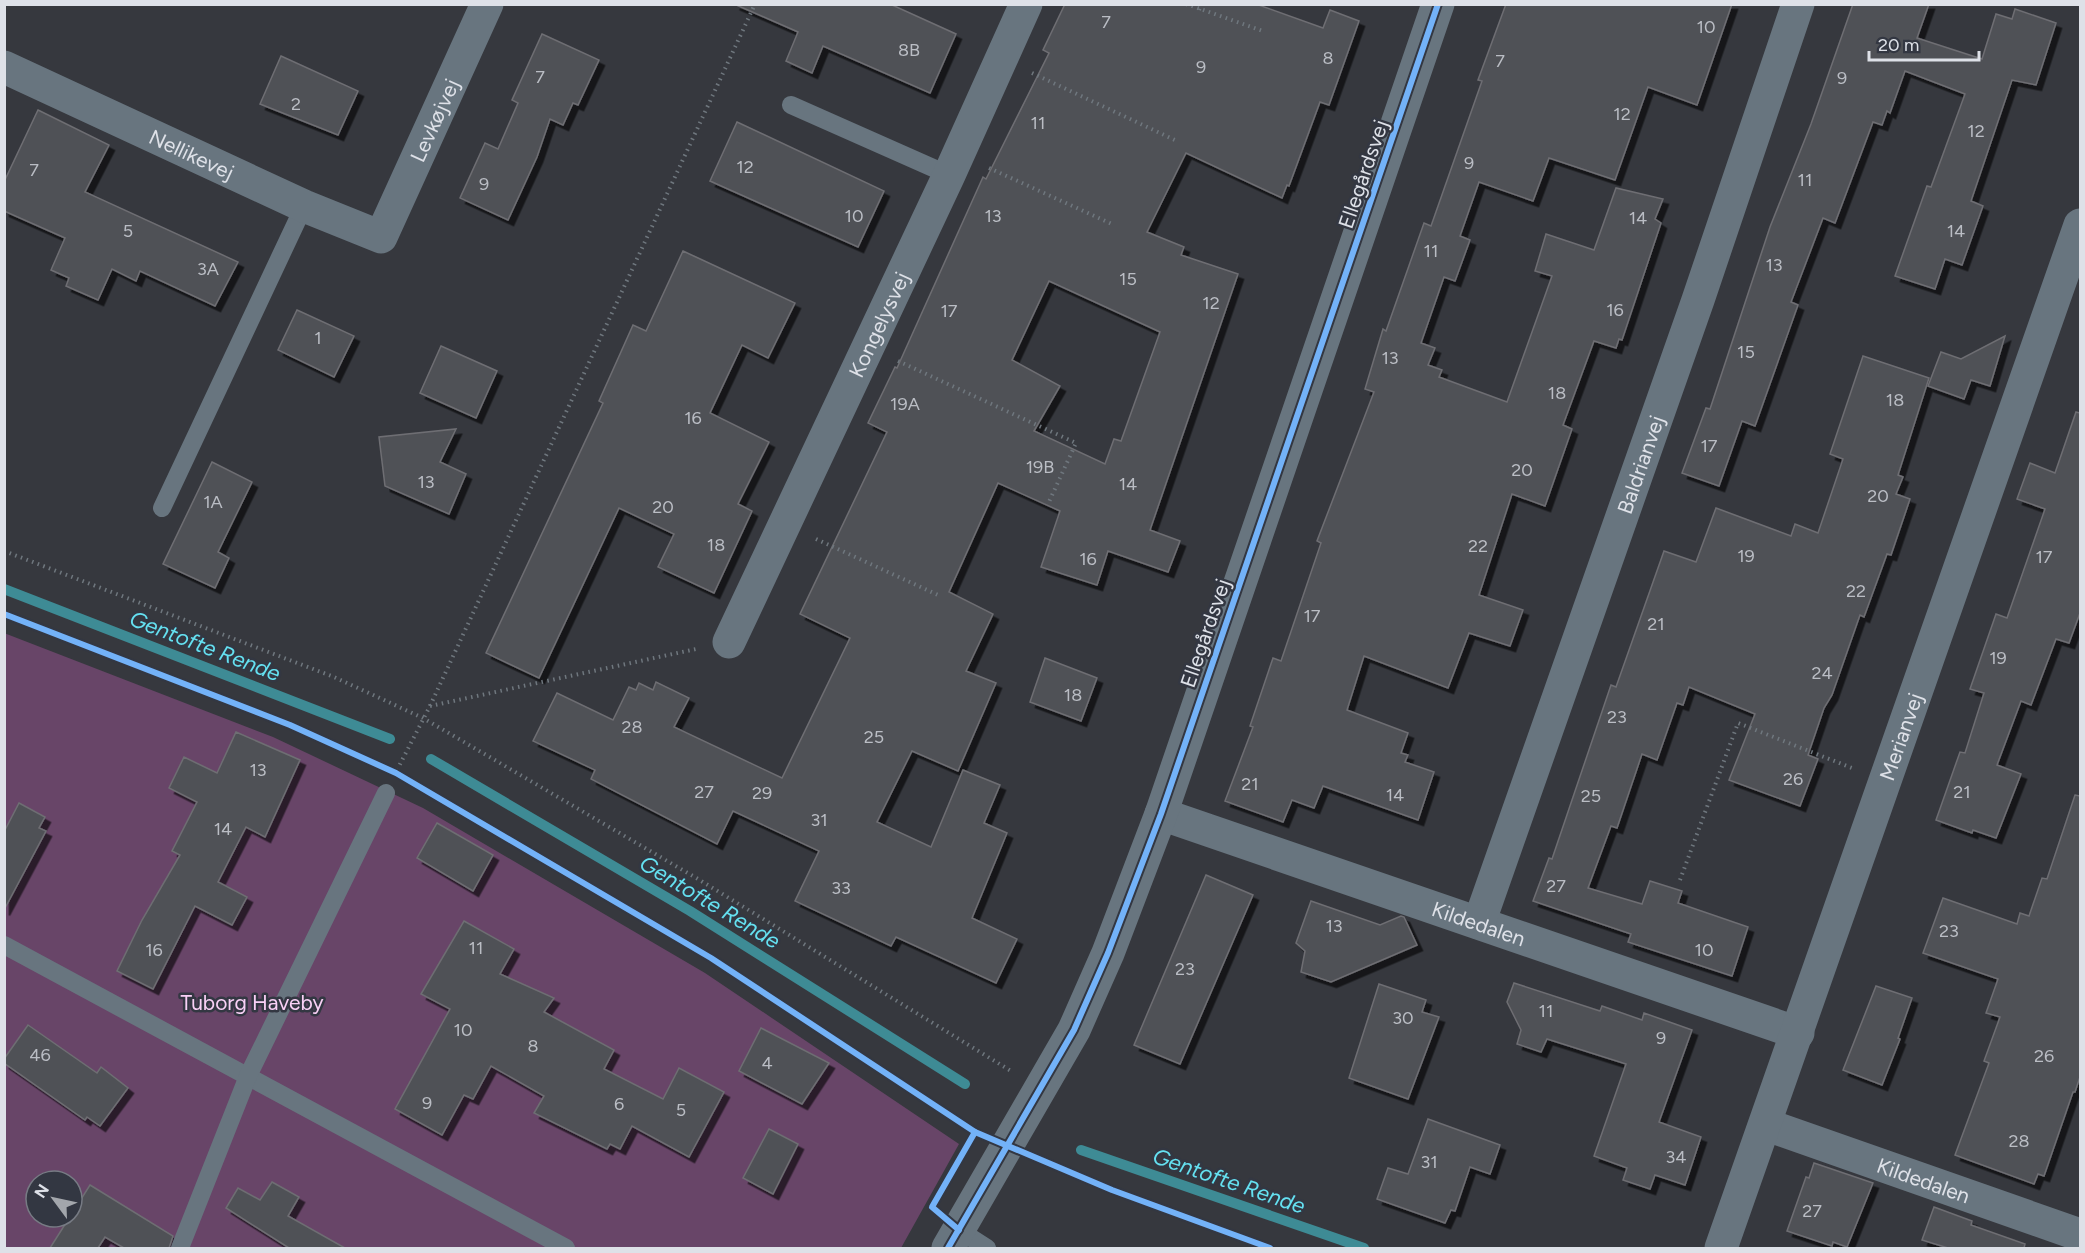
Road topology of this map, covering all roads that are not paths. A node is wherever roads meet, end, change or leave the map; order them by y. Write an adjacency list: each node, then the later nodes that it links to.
1 (487, 4): 10 (street, Levkøjvej)
2 (1026, 4): 7 (street, Kongelysvej)
3 (1438, 4): 14 (street, Ellegårdsvej)
4 (1798, 4): 15 (street, Baldrianvej)
5 (4, 67): 8 (street, Nellikevej)
6 (791, 105): 7 (lane)
7 (954, 165): 12 (street, Kongelysvej)
8 (304, 206): 10 (street, Nellikevej); 11 (lane)
9 (2080, 225): 17 (street, Merianvej)
10 (381, 237)
11 (162, 508)
12 (729, 642)
13 (386, 793): 18 (lane)
14 (1161, 814): 15 (street, Kildedalen); 21 (street, Ellegårdsvej)
15 (1479, 924): 17 (street, Kildedalen)
16 (4, 945): 18 (lane)
17 (1798, 1033): 19 (street, Merianvej)
18 (248, 1076): 22 (lane); 23 (lane)
19 (1767, 1125): 20 (street, Kildedalen); 25 (street, Merianvej)
20 (2080, 1234)
21 (954, 1239): 24 (lane)
22 (180, 1248)
23 (566, 1248)
24 (987, 1248)
25 (1721, 1248)

